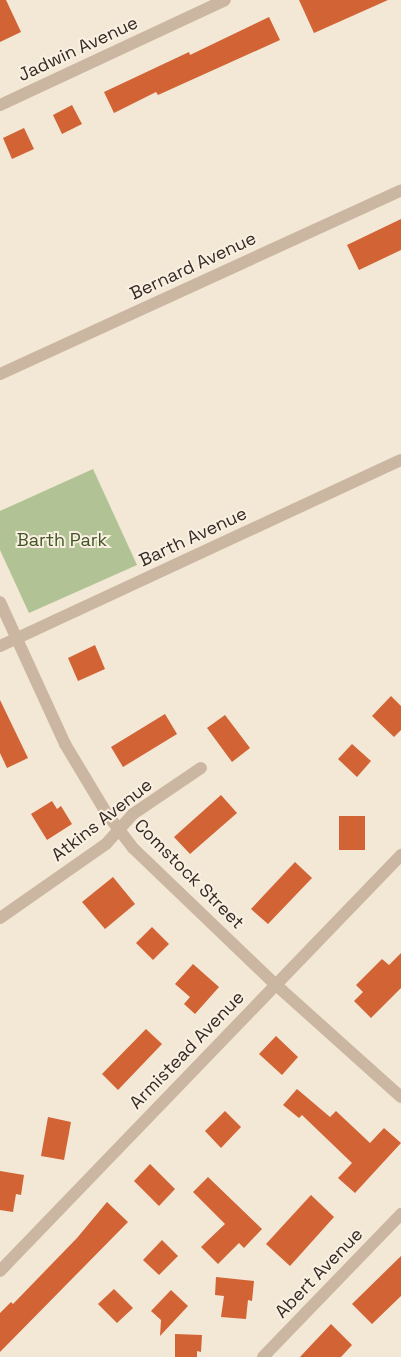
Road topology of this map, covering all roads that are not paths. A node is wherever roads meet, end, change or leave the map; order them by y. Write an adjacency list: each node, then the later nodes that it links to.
1 (225, 0): 2 (street, Jadwin Avenue)
2 (0, 105)
3 (401, 190): 4 (street, Bernard Avenue)
4 (0, 374)
5 (401, 460): 7 (street, Barth Avenue)
6 (0, 602): 7 (street, Comstock Street)
7 (16, 638): 8 (street, Barth Avenue); 10 (street, Comstock Street)
8 (0, 646)
9 (201, 768): 10 (street, Atkins Avenue)
10 (119, 829): 12 (street, Atkins Avenue); 13 (street, Comstock Street)
11 (401, 854): 13 (street, Armistead Avenue)
12 (0, 918)
13 (275, 984): 14 (street, Comstock Street); 16 (street, Armistead Avenue)
14 (401, 1097)
15 (401, 1214): 17 (street, Abert Avenue)
16 (0, 1271)
17 (263, 1357)

